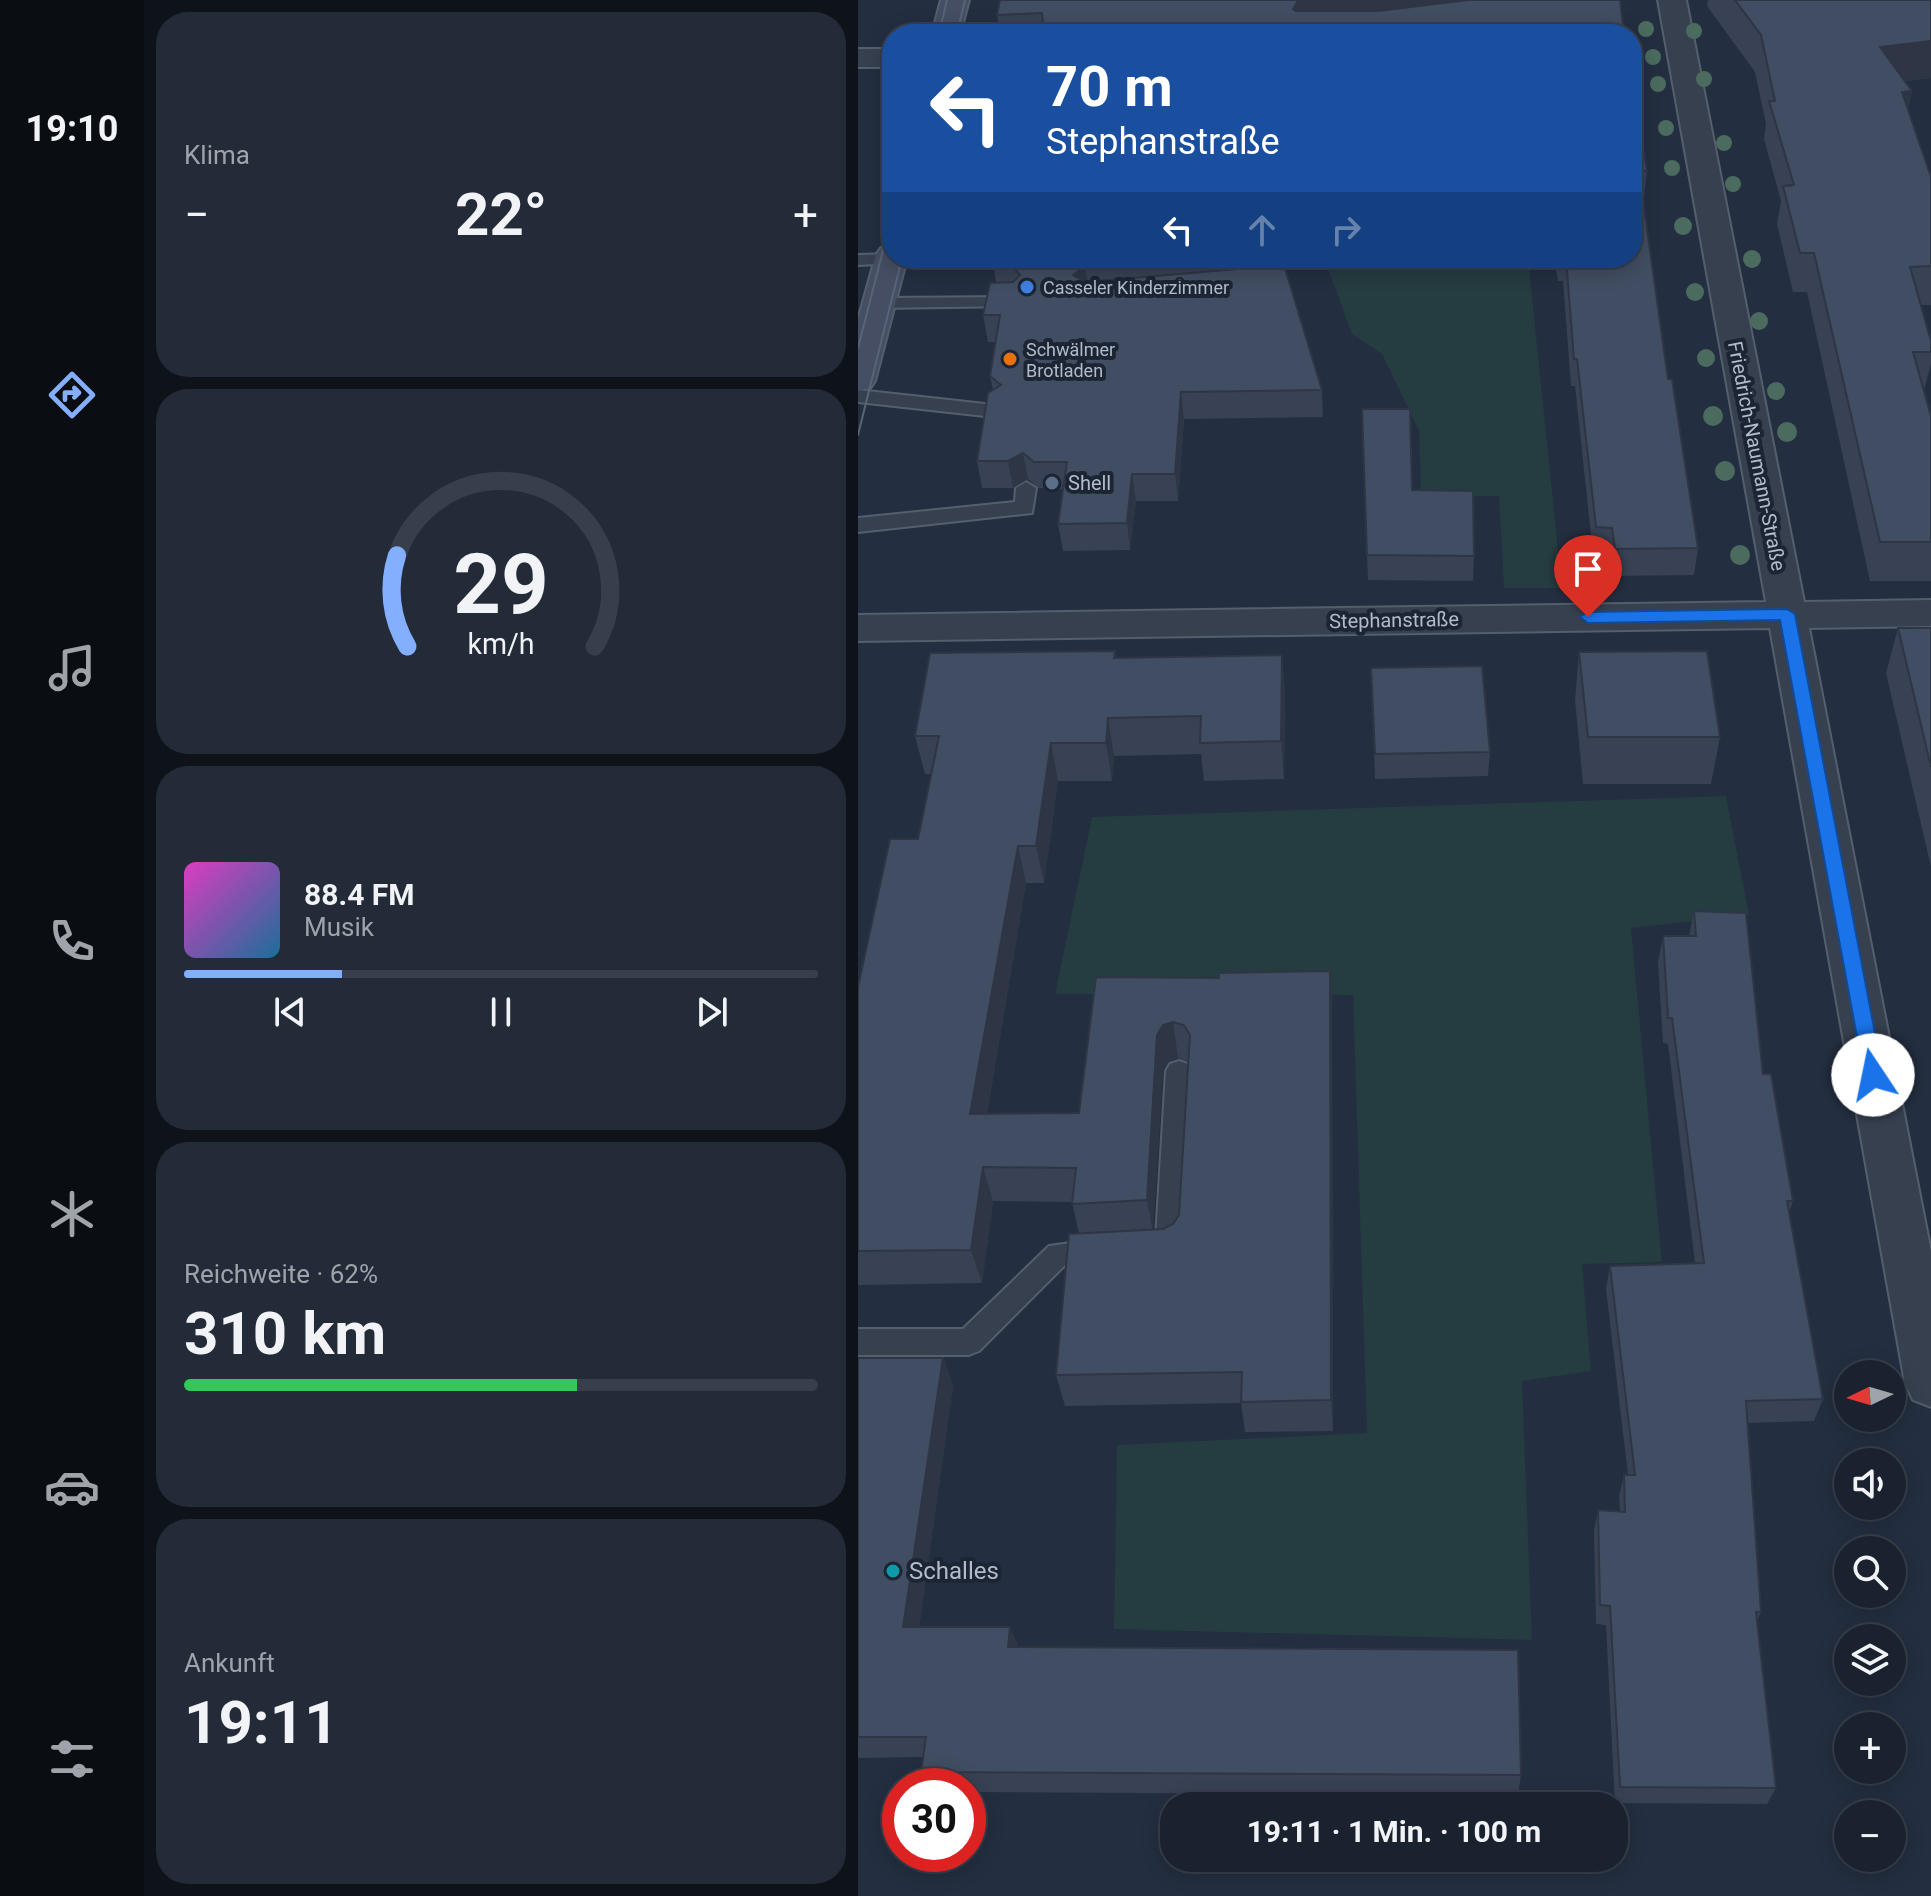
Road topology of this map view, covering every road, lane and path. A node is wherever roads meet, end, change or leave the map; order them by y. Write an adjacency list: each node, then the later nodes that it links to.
1 (955, 0): 3 (main road)
2 (1672, 0): 15 (street, Friedrich-Naumann-Straße)
3 (949, 24)
4 (858, 58): 5 (street)
5 (882, 58)
6 (880, 258): 8 (main road)
7 (1012, 302): 8 (lane)
8 (879, 303): 9 (main road)
9 (858, 381)
10 (858, 396): 11 (lane)
11 (994, 411)
12 (1026, 488): 13 (lane)
13 (858, 525)
14 (1931, 613): 15 (street, Stephanstraße)
15 (1787, 614): 16 (street, Stephanstraße); 19 (street, Friedrich-Naumann-Straße)
16 (858, 628)
17 (1179, 1071): 18 (lane)
18 (858, 1342)
19 (1931, 1383)

